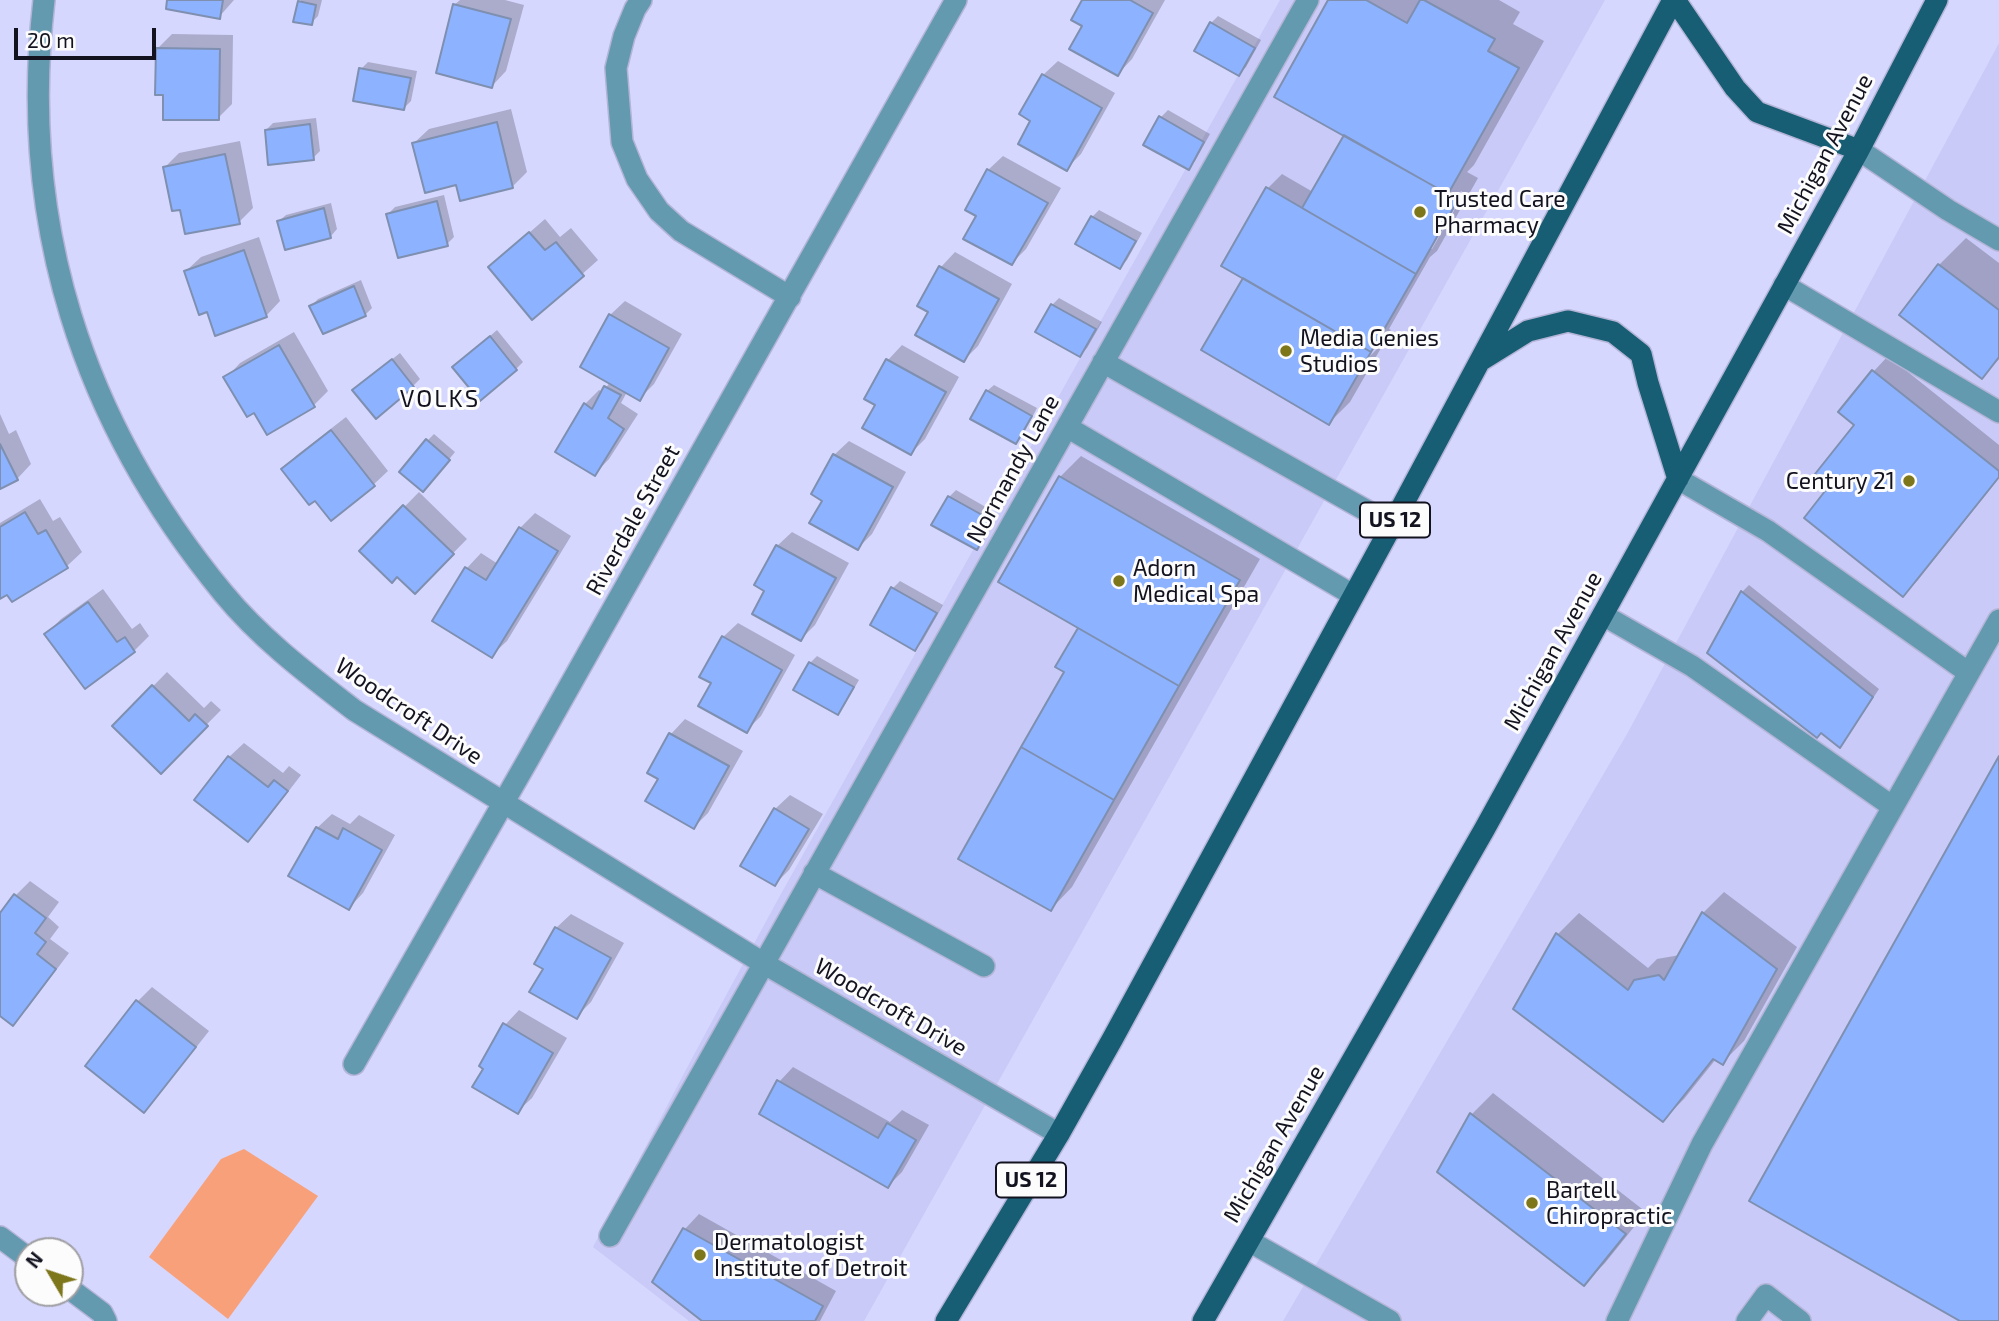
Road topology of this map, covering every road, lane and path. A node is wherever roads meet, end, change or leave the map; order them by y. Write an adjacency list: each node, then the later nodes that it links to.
1 (44, 0): 21 (street, Woodcroft Drive)
2 (641, 0): 10 (street)
3 (956, 0): 10 (street, Riverdale Street)
4 (1308, 0): 11 (street, Normandy Lane)
5 (1674, 0): 7 (main road); 12 (main road, US 12)
6 (1937, 0): 7 (main road, Michigan Avenue)
7 (1859, 150): 8 (street); 9 (main road, Michigan Avenue)
8 (1999, 240)
9 (1784, 285): 13 (street); 15 (main road, Michigan Avenue)
10 (790, 297): 21 (street, Riverdale Street)
11 (1103, 362): 14 (street, Normandy Lane); 16 (street)
12 (1480, 362): 15 (main road); 16 (main road, US 12)
13 (1999, 412)
14 (1067, 427): 17 (street); 23 (street, Normandy Lane)
15 (1678, 479): 18 (main road, Michigan Avenue); 20 (street)
16 (1392, 525): 17 (main road, US 12)
17 (1353, 595): 27 (main road, US 12)
18 (1603, 615): 22 (street); 29 (main road, Michigan Avenue)
19 (1999, 621): 20 (street)
20 (1969, 673): 22 (street)
21 (503, 804): 24 (street, Woodcroft Drive); 26 (street, Riverdale Street)
22 (1893, 807): 35 (street)
23 (814, 873): 24 (street, Normandy Lane); 25 (street)
24 (763, 963): 27 (street, Woodcroft Drive); 28 (street, Normandy Lane)
25 (984, 966)
26 (354, 1065)
27 (1059, 1134): 32 (main road, US 12)
28 (610, 1236)
29 (1249, 1241): 33 (main road, Michigan Avenue); 34 (street)
30 (84, 1300): 31 (street)
31 (106, 1321)
32 (946, 1321)
33 (1203, 1321)
34 (1390, 1321)
35 (1617, 1321)
36 (1747, 1321): 37 (street)
37 (1800, 1321)

